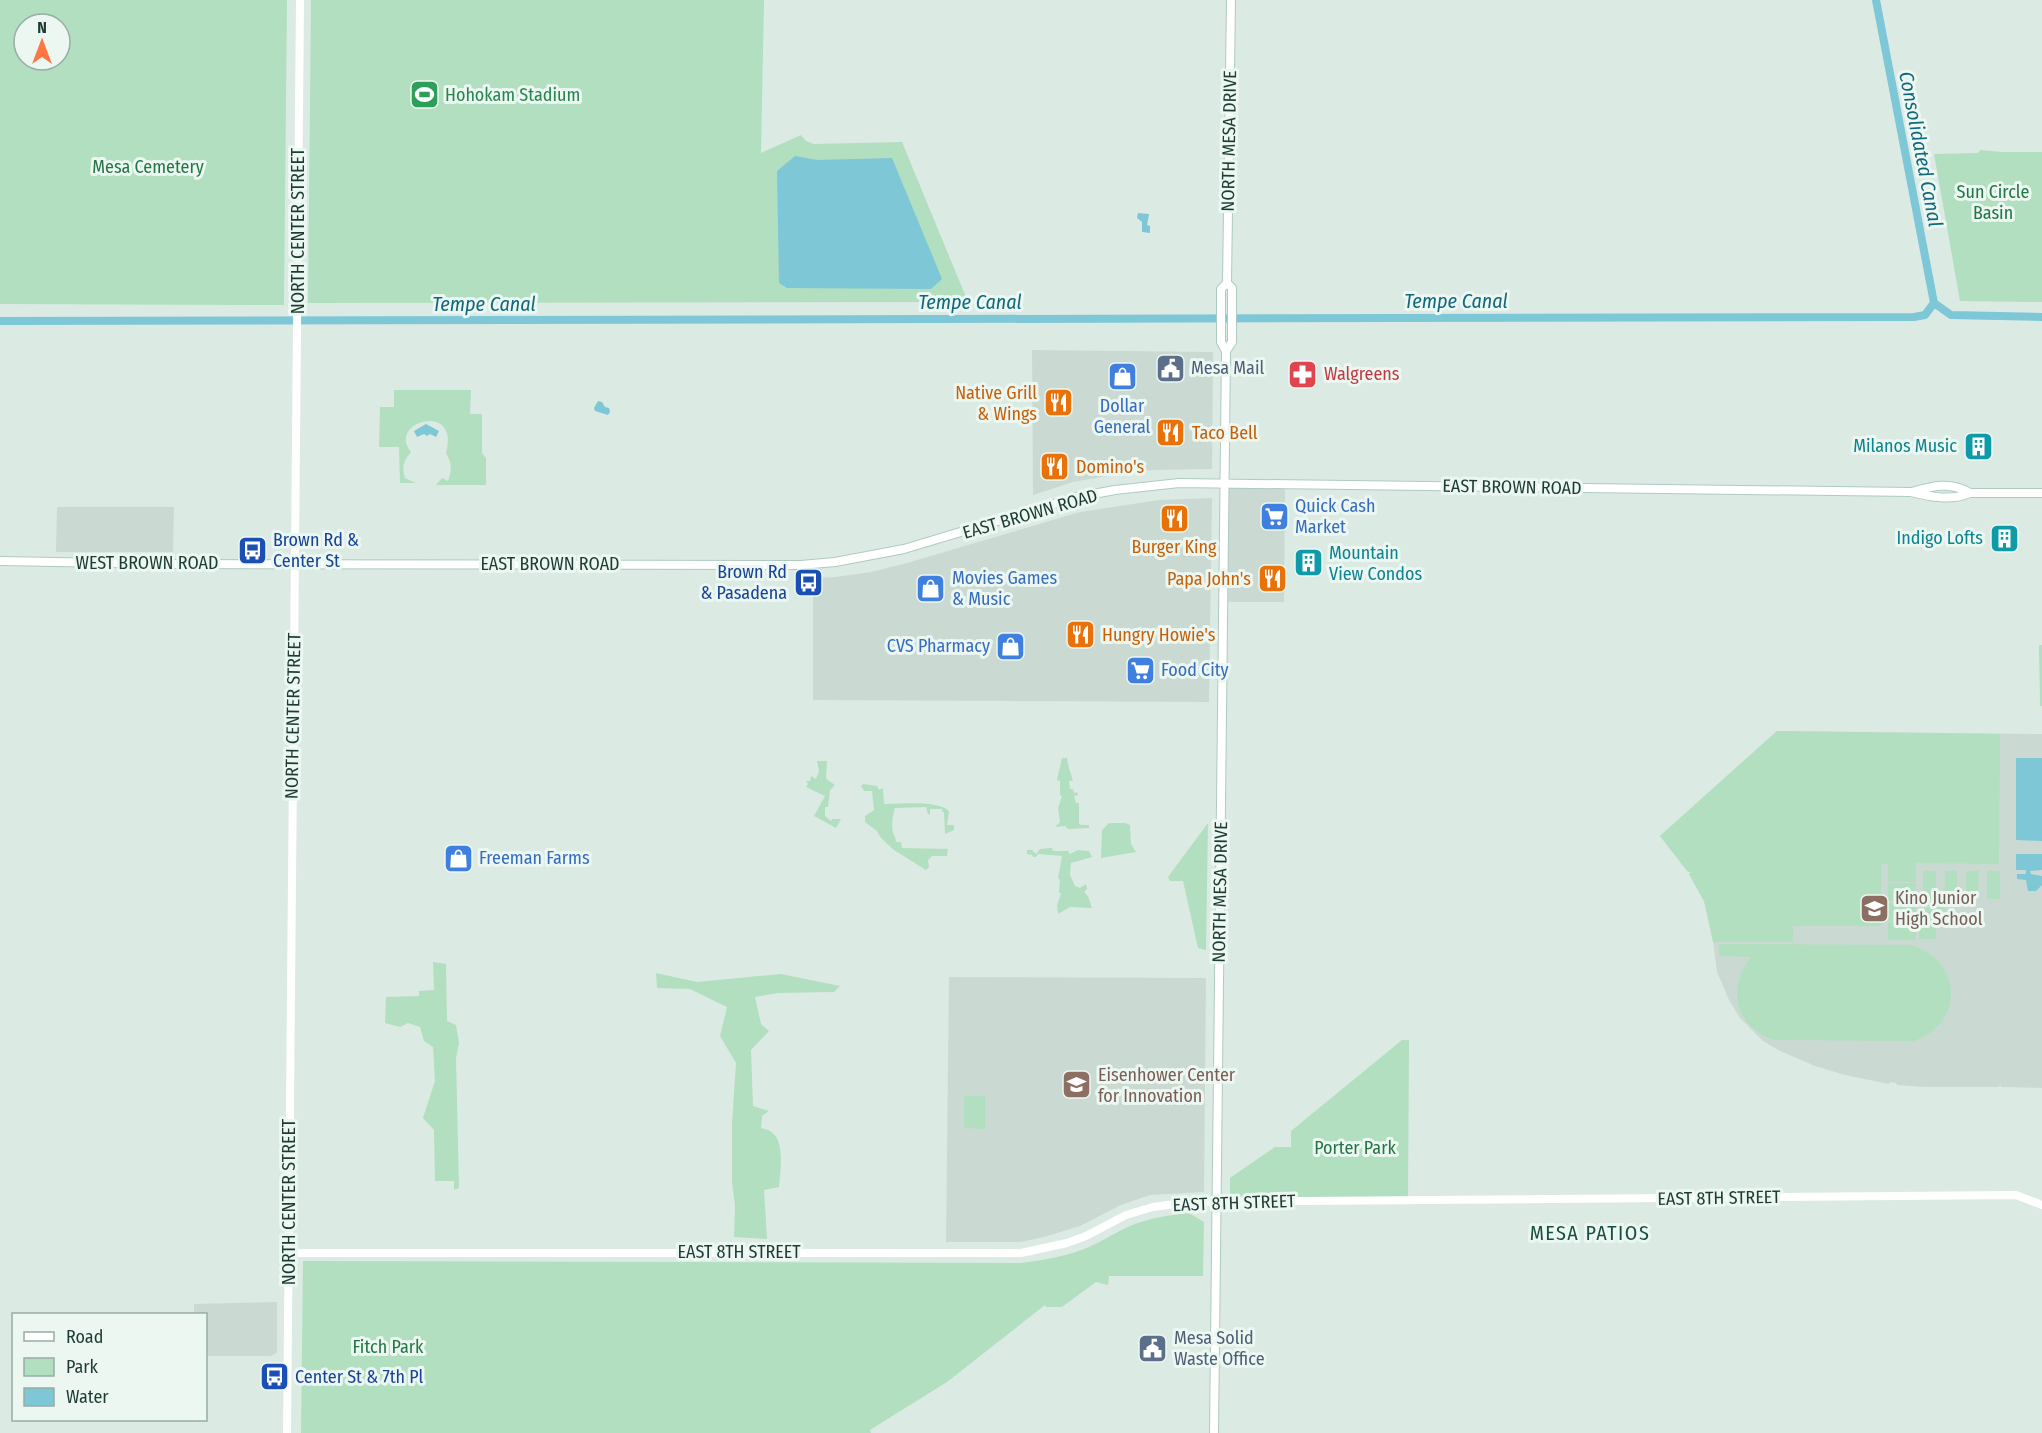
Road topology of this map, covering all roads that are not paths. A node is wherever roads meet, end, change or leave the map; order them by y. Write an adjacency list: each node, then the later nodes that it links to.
1 (300, 0): 8 (street, NORTH CENTER STREET)
2 (1231, 0): 3 (main road, NORTH MESA DRIVE)
3 (1227, 283): 4 (main road, NORTH MESA DRIVE); 4 (main road, NORTH MESA DRIVE)
4 (1226, 351): 5 (main road, NORTH MESA DRIVE)
5 (1224, 483): 6 (main road, EAST BROWN ROAD); 8 (main road, EAST BROWN ROAD); 9 (main road, NORTH MESA DRIVE)
6 (2042, 493)
7 (0, 561): 8 (main road, WEST BROWN ROAD)
8 (295, 564): 11 (street, NORTH CENTER STREET)
9 (1216, 1202): 10 (street, EAST 8TH STREET); 11 (street, EAST 8TH STREET); 13 (main road, NORTH MESA DRIVE)
10 (2042, 1205)
11 (288, 1253): 12 (street, NORTH CENTER STREET)
12 (287, 1433)
13 (1214, 1433)

